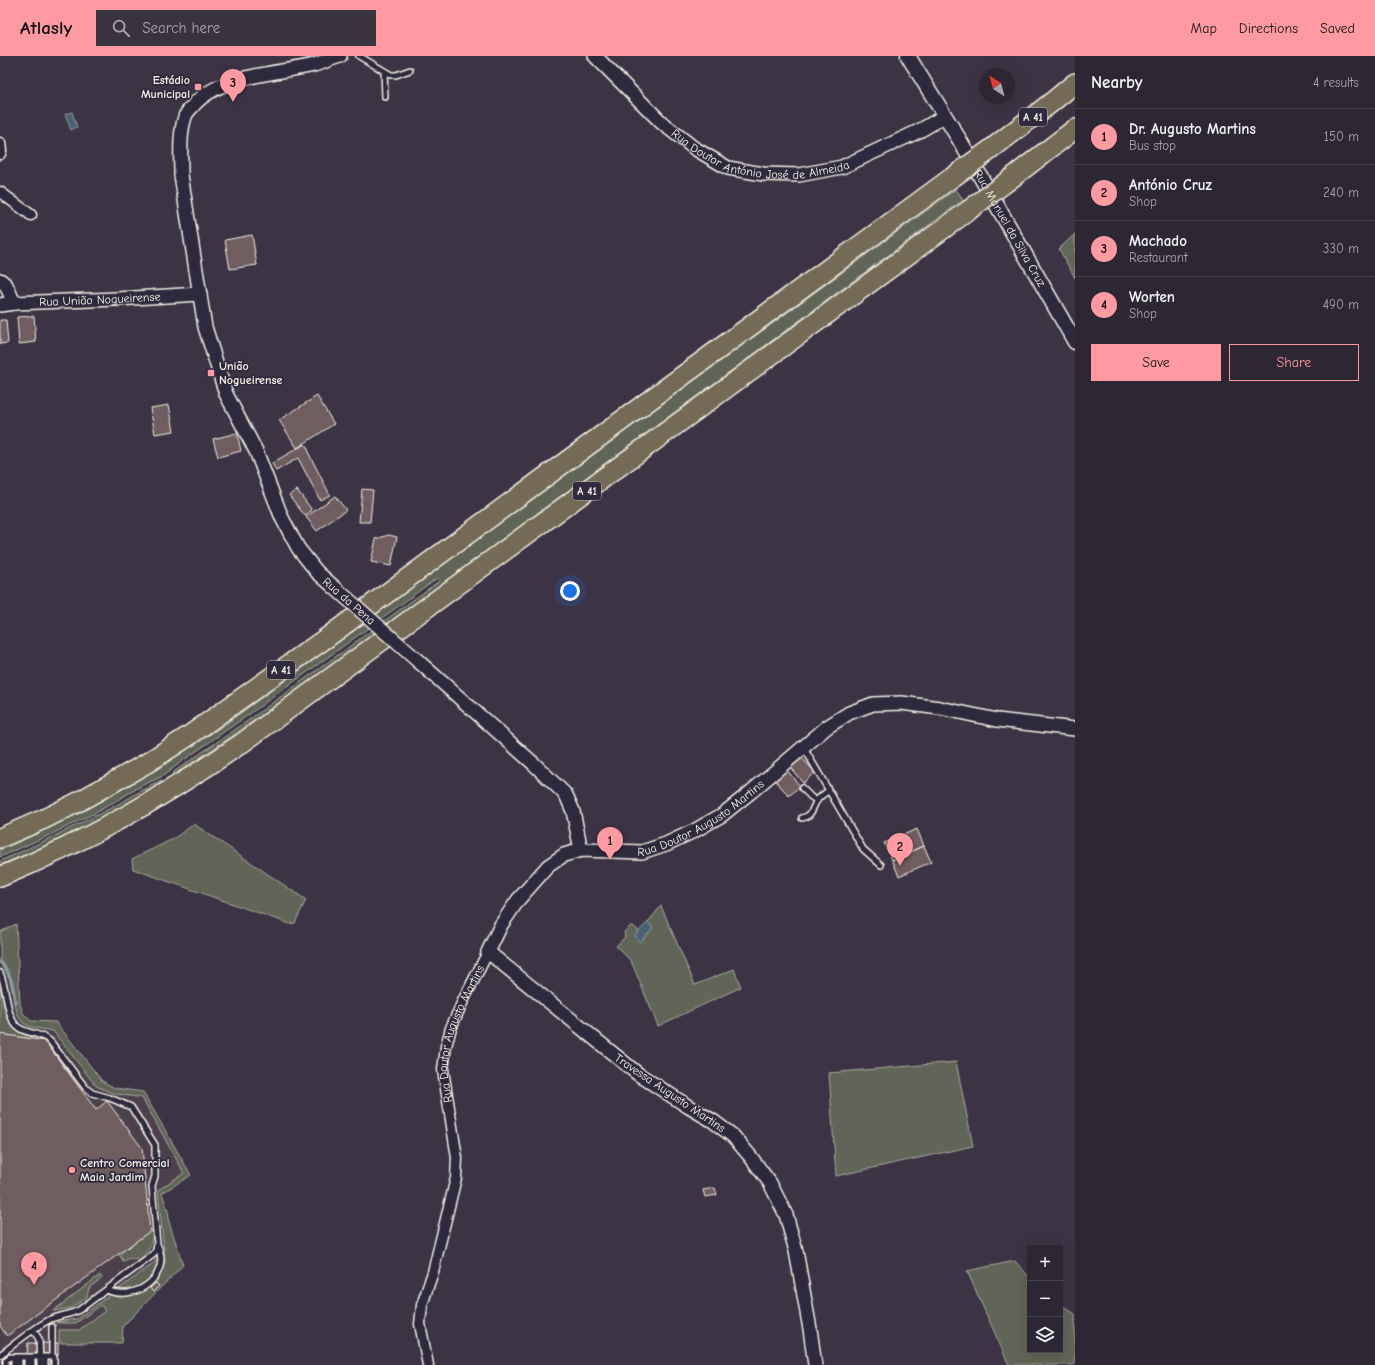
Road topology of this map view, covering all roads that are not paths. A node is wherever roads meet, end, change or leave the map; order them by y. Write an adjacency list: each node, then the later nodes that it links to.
1 (340, 56): 16 (street)
2 (359, 56): 6 (lane)
3 (595, 56): 9 (street, Rua Doutor António José de Almeida)
4 (908, 56): 9 (main road, Rua Manuel da Silva Cruz)
5 (410, 70): 6 (lane)
6 (384, 71): 8 (lane)
7 (1075, 83): 26 (highway, A 41, bridge)
8 (385, 97)
9 (945, 116): 19 (main road, Rua Manuel da Silva Cruz)
10 (1075, 129): 29 (highway, A 41, bridge)
11 (0, 143): 12 (street)
12 (0, 154)
13 (0, 192): 14 (street)
14 (31, 215)
15 (0, 280): 17 (street)
16 (200, 294): 17 (street, Rua União Nogueirense); 27 (street, Rua da Pena, bridge)
17 (14, 303): 18 (street, Rua União Nogueirense)
18 (0, 305)
19 (1075, 342)
20 (1075, 729): 21 (street, Rua Doutor Augusto Martins)
21 (803, 747): 23 (lane); 27 (street, Rua Doutor Augusto Martins)
22 (802, 788): 24 (lane)
23 (828, 790): 24 (lane); 28 (lane)
24 (817, 801): 25 (lane)
25 (802, 818)
26 (0, 838)
27 (581, 850): 30 (street, Rua Doutor Augusto Martins)
28 (881, 865)
29 (0, 877)
30 (488, 952): 49 (street, Rua Doutor Augusto Martins); 50 (street, Travessa Augusto Martins)
31 (0, 974): 32 (lane)
32 (157, 1244): 33 (lane); 33 (lane)
33 (107, 1290): 35 (lane)
34 (52, 1327): 40 (lane)
35 (33, 1330): 36 (lane); 39 (lane)
36 (0, 1355)
37 (17, 1357): 38 (lane); 41 (lane); 42 (lane); 43 (lane)
38 (30, 1357): 39 (lane); 44 (lane); 45 (lane)
39 (43, 1357): 40 (lane); 46 (lane); 47 (lane)
40 (52, 1357): 48 (lane)
41 (6, 1365)
42 (14, 1365)
43 (19, 1365)
44 (27, 1365)
45 (32, 1365)
46 (40, 1365)
47 (45, 1365)
48 (54, 1365)
49 (428, 1365)
50 (815, 1365)

